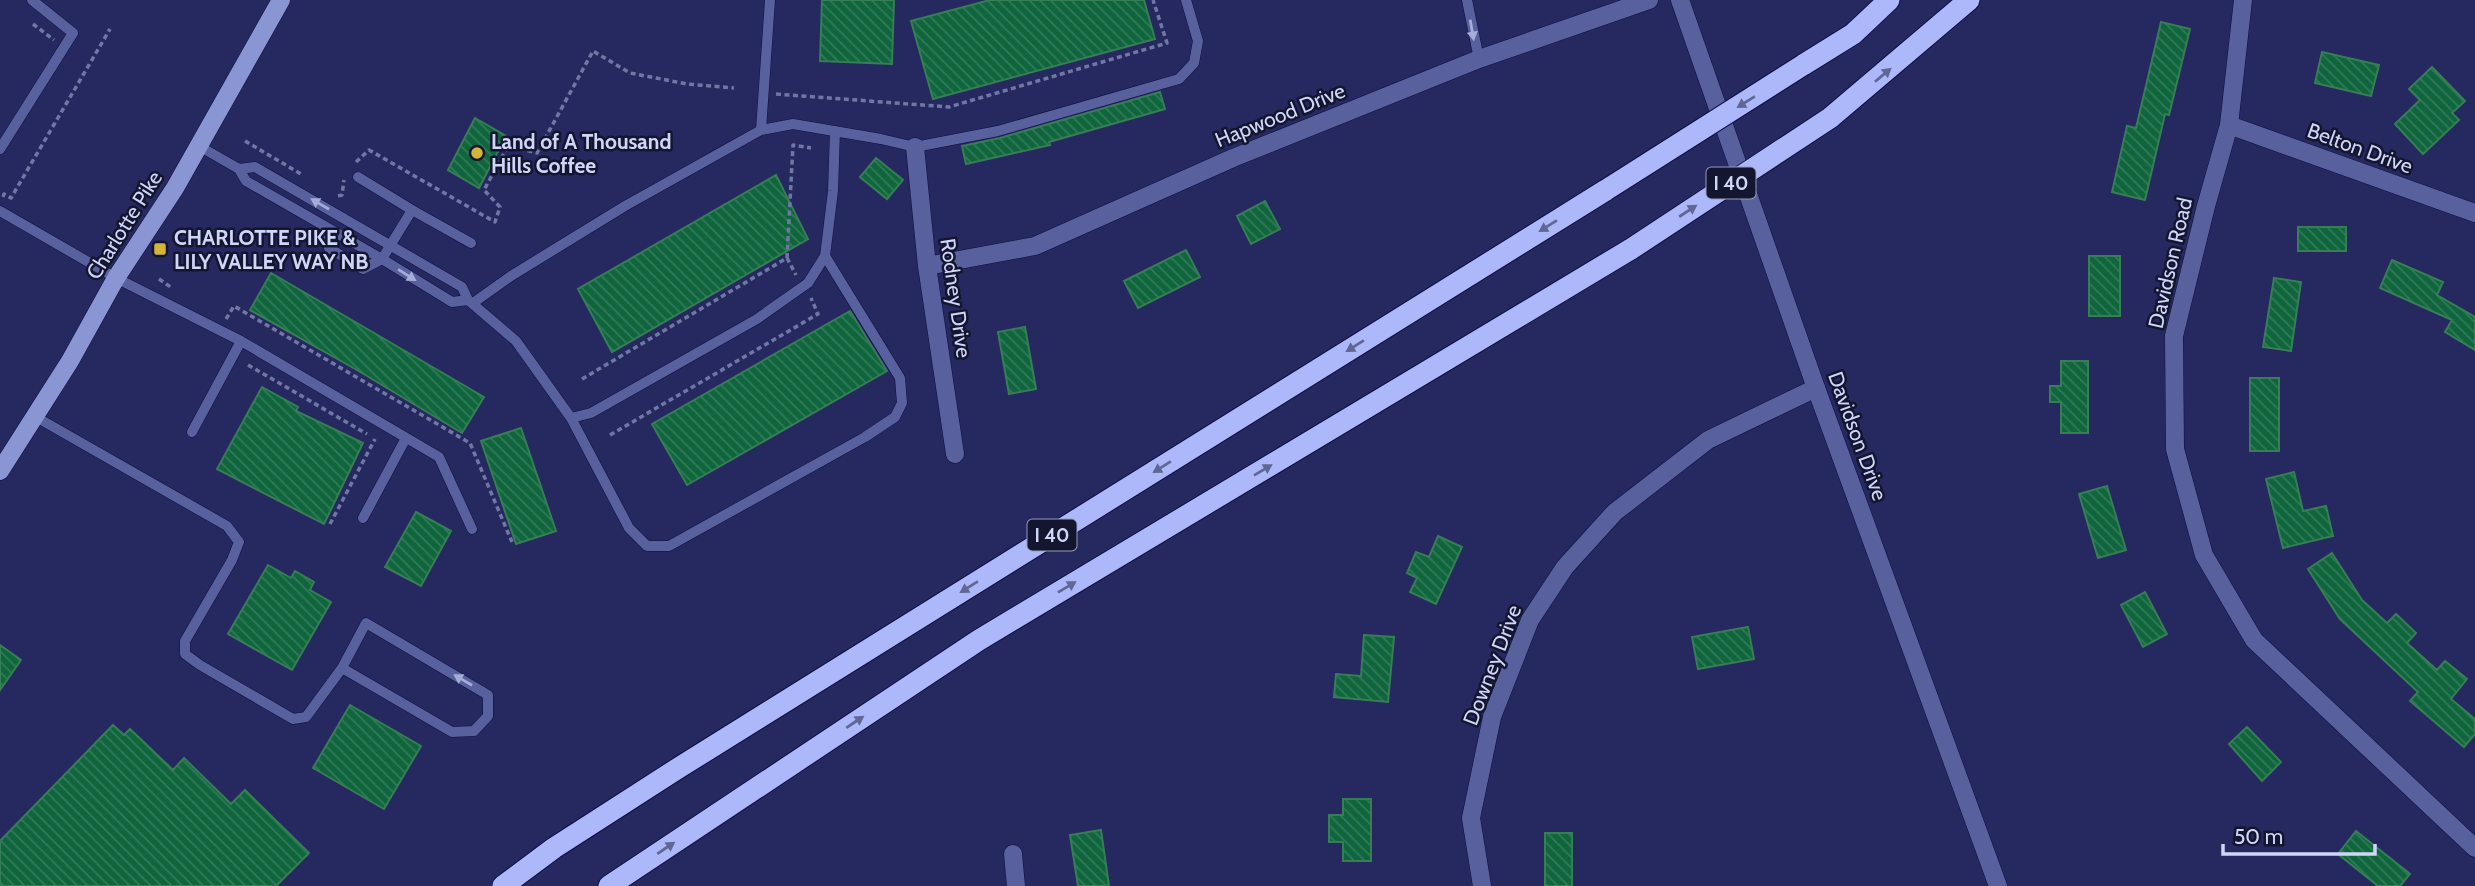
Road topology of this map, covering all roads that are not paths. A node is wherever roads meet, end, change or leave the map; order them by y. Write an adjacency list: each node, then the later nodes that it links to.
1 (32, 0): 17 (lane)
2 (281, 0): 15 (main road, Charlotte Pike)
3 (770, 0): 13 (lane)
4 (1186, 0): 16 (lane)
5 (1467, 0): 11 (lane, one-way to 11)
6 (1649, 0): 11 (street, Hapwood Drive)
7 (1680, 0): 32 (street, Davidson Drive)
8 (1889, 0): 44 (highway, I 40, one-way to 44, bridge)
9 (1969, 0): 45 (highway, I 40, one-way to 9, bridge)
10 (2243, 0): 12 (street, Davidson Road)
11 (1479, 60): 28 (street, Hapwood Drive)
12 (2229, 125): 22 (street, Belton Drive); 42 (street, Davidson Road)
13 (761, 130): 14 (lane); 30 (lane)
14 (835, 131): 16 (lane); 26 (lane)
15 (199, 146): 18 (lane); 29 (main road, Charlotte Pike)
16 (915, 147): 28 (street, Rodney Drive)
17 (0, 149)
18 (239, 169): 23 (lane); 25 (lane, one-way to 18)
19 (353, 175): 20 (lane)
20 (412, 210): 24 (lane); 25 (lane)
21 (0, 211): 29 (lane)
22 (2475, 214)
23 (326, 227): 27 (lane); 27 (lane)
24 (471, 243)
25 (391, 245): 27 (lane); 30 (lane)
26 (825, 256): 34 (lane); 34 (lane)
27 (382, 259): 30 (lane, one-way to 30)
28 (927, 266): 37 (street, Rodney Drive)
29 (116, 278): 31 (lane); 33 (main road, Charlotte Pike)
30 (470, 301): 34 (lane)
31 (241, 341): 35 (lane); 36 (lane)
32 (1815, 388): 47 (street, Downey Drive); 48 (street, Davidson Drive)
33 (36, 417): 38 (main road, Charlotte Pike); 41 (lane)
34 (571, 418)
35 (192, 432)
36 (406, 438): 39 (lane); 40 (lane)
37 (955, 454)
38 (0, 471)
39 (363, 518)
40 (472, 529)
41 (342, 668): 41 (lane, one-way to 41)
42 (2475, 848)
43 (1013, 854): 46 (street)
44 (503, 886)
45 (609, 886)
46 (1016, 886)
47 (1482, 886)
48 (1998, 886)

